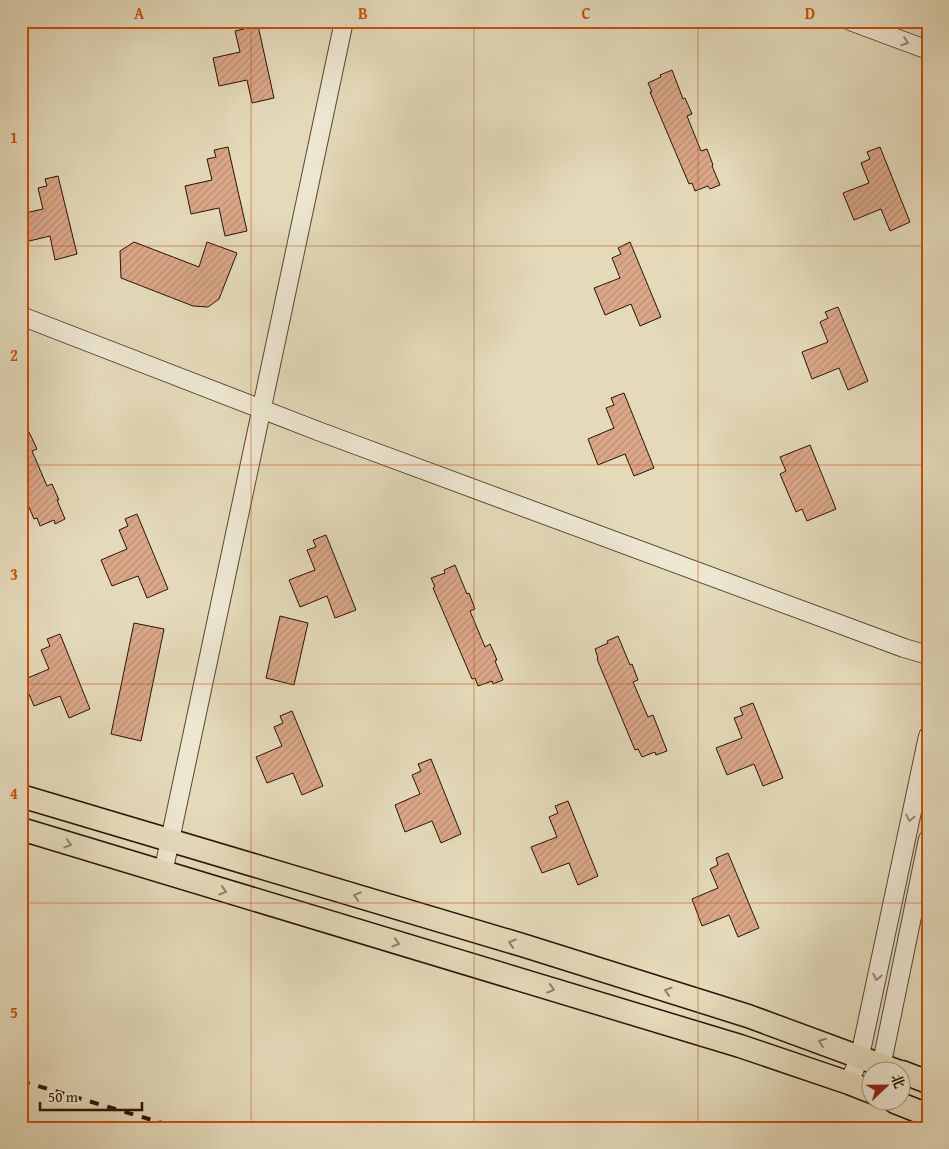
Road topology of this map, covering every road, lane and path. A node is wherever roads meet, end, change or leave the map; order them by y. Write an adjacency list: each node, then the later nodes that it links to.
1 (344, 21): 5 (street)
2 (850, 21): 3 (street, one-way to 3)
3 (928, 50)
4 (21, 316): 5 (street)
5 (261, 409): 6 (street); 11 (street)
6 (928, 655)
7 (928, 736): 13 (street, one-way to 13)
8 (21, 796): 11 (main road)
9 (21, 829): 12 (main road, one-way to 12)
10 (928, 839): 15 (street)
11 (170, 840): 12 (street); 13 (main road, one-way to 11)
12 (163, 873): 18 (main road, one-way to 18)
13 (860, 1056): 14 (main road); 18 (street)
14 (873, 1062)
15 (892, 1062)
16 (912, 1077): 17 (main road)
17 (928, 1082)
18 (849, 1083): 19 (main road)
19 (862, 1088)
20 (912, 1109): 21 (main road)
21 (928, 1115)

